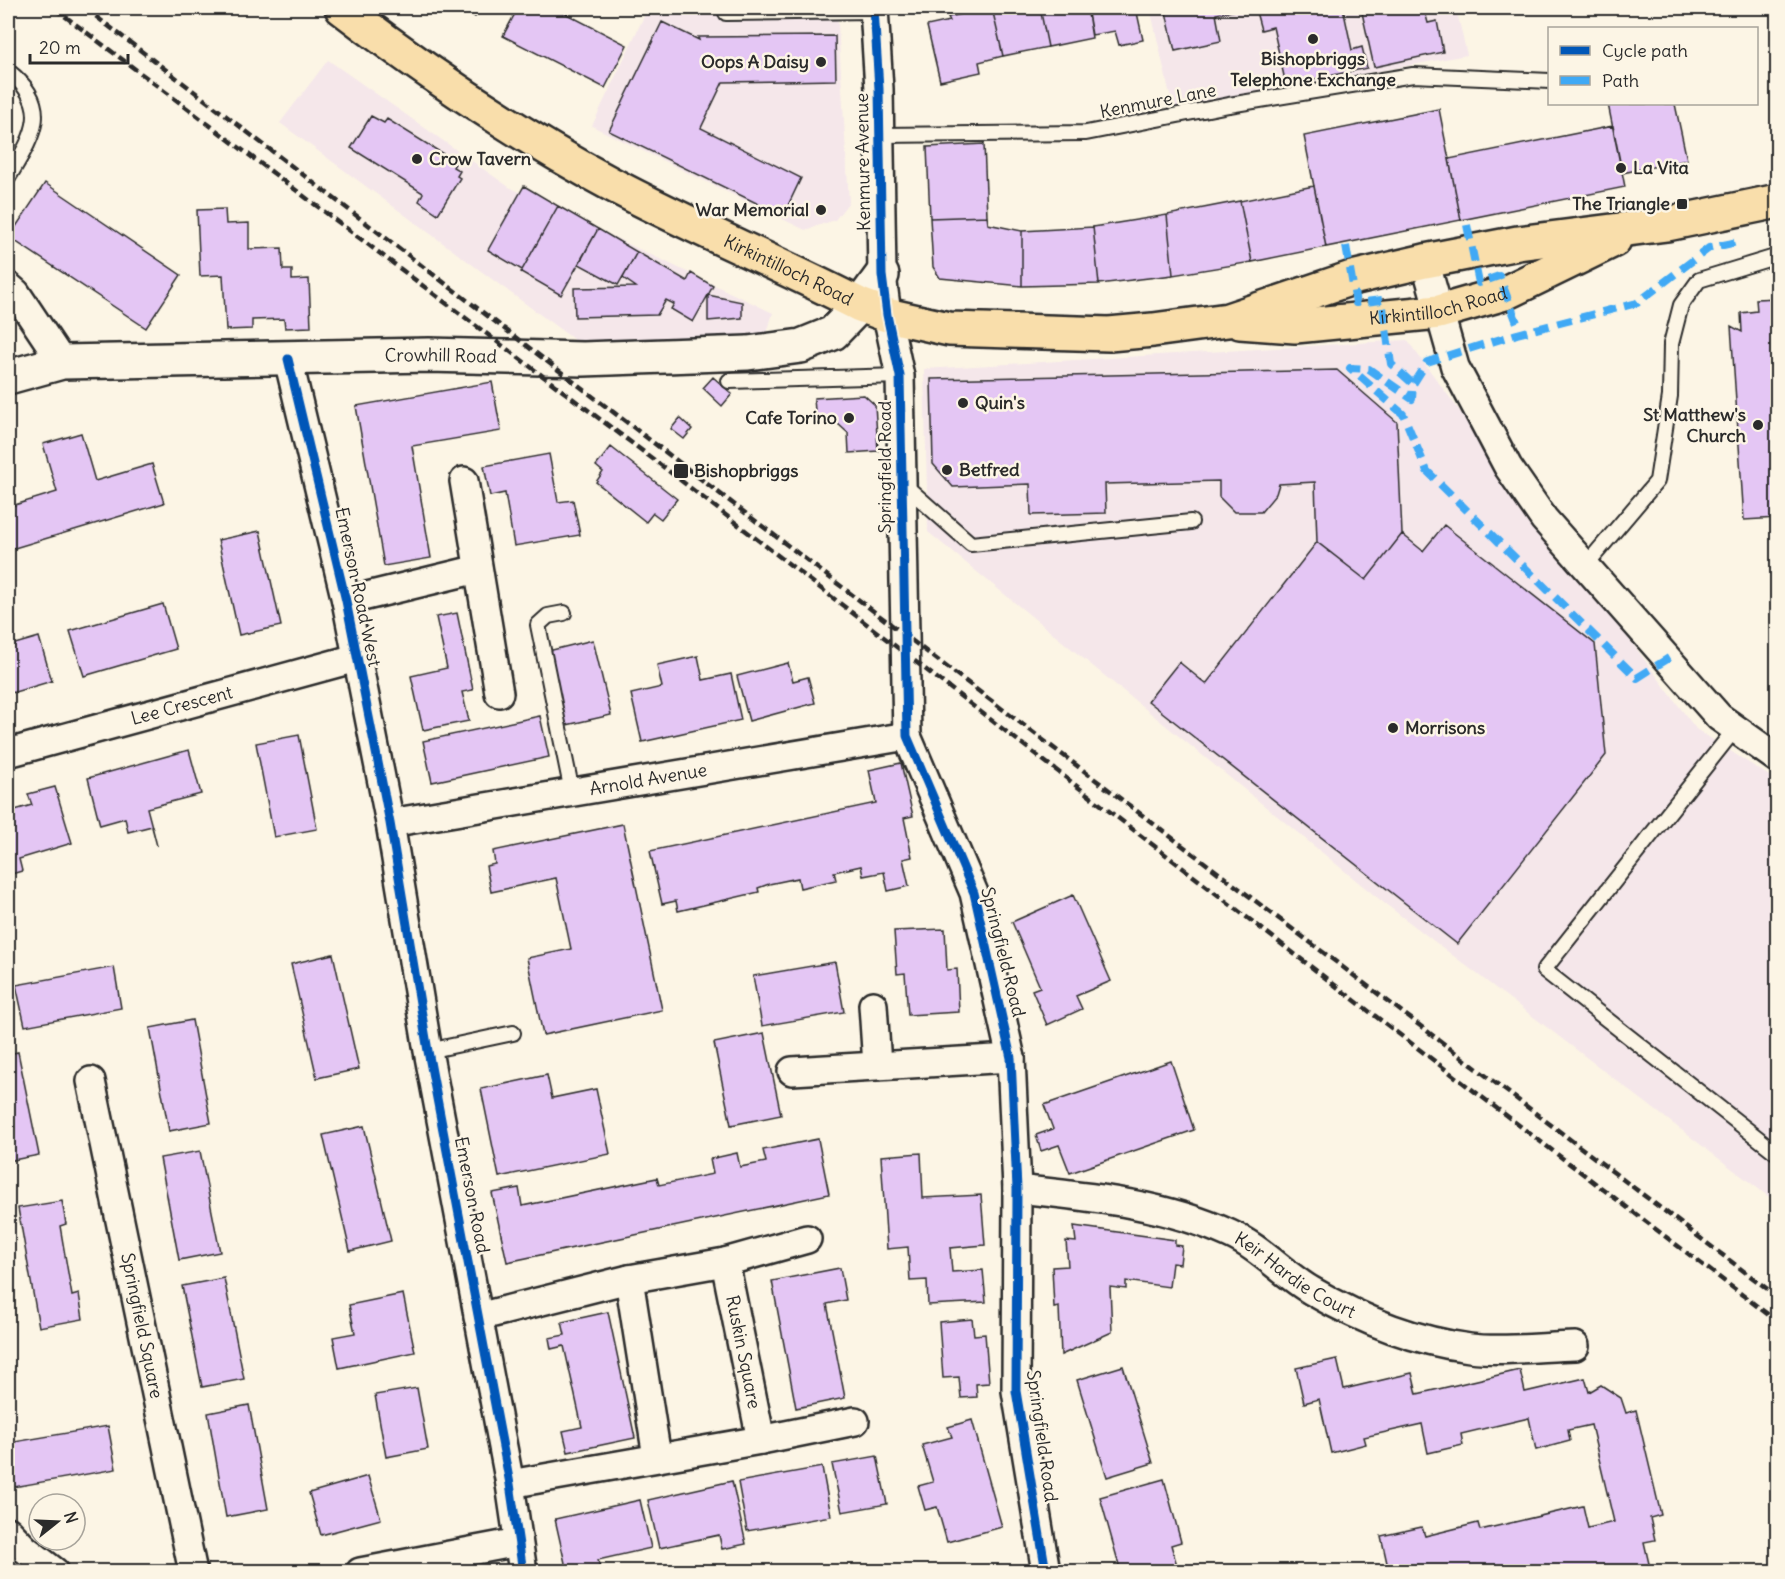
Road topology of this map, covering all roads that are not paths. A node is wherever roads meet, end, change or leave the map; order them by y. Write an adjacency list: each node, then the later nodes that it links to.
1 (342, 8): 14 (main road, Kirkintilloch Road)
2 (875, 9): 3 (lane); 6 (street, Kenmure Avenue)
3 (726, 13)
4 (8, 71): 7 (lane)
5 (1548, 81): 6 (lane, Kenmure Lane)
6 (880, 135): 12 (street, Kenmure Avenue)
7 (8, 178)
8 (1778, 201): 9 (main road, Kirkintilloch Road)
9 (1637, 229): 11 (main road, Kirkintilloch Road); 15 (main road, Kirkintilloch Road)
10 (1778, 256): 25 (lane)
11 (1425, 261): 15 (street); 16 (main road, Kirkintilloch Road)
12 (882, 275): 14 (street, Crowhill Road)
13 (8, 286): 18 (street)
14 (873, 310): 16 (main road, Kirkintilloch Road); 17 (street, Crowhill Road); 19 (street, Springfield Road)
15 (1439, 312): 16 (main road, Kirkintilloch Road); 25 (street)
16 (1225, 321)
17 (288, 359): 18 (street, Crowhill Road); 27 (street, Emerson Road West)
18 (62, 362): 20 (street, Crowhill Road)
19 (900, 376): 21 (lane); 23 (street, Springfield Road)
20 (8, 377)
21 (729, 381)
22 (464, 481): 26 (street)
23 (901, 482): 24 (lane); 32 (street, Springfield Road)
24 (1191, 522)
25 (1586, 565): 31 (street)
26 (478, 569): 27 (street); 30 (street)
27 (346, 601): 29 (street, Emerson Road West)
28 (564, 613): 35 (lane)
29 (356, 658): 33 (street, Lee Crescent); 36 (street, Emerson Road West)
30 (499, 693)
31 (1735, 729): 34 (street); 44 (lane)
32 (906, 736): 35 (street, Arnold Avenue); 40 (street, Springfield Road)
33 (8, 753)
34 (1778, 759)
35 (572, 792): 36 (street, Arnold Avenue)
36 (390, 823): 39 (street, Emerson Road)
37 (873, 1005): 41 (street)
38 (513, 1033): 39 (lane)
39 (428, 1051): 49 (street, Emerson Road)
40 (1011, 1058): 41 (street); 45 (street, Springfield Road)
41 (877, 1065): 42 (street)
42 (792, 1071)
43 (91, 1081): 59 (street, Springfield Square)
44 (1778, 1154)
45 (1017, 1189): 50 (street, Keir Hardie Court); 57 (street, Springfield Road)
46 (807, 1239): 47 (street)
47 (725, 1262): 48 (street); 52 (street, Ruskin Square)
48 (629, 1279): 49 (street); 53 (street)
49 (478, 1317): 54 (street, Emerson Road)
50 (1575, 1346)
51 (855, 1421): 52 (street)
52 (760, 1440): 53 (street)
53 (657, 1457): 54 (street)
54 (510, 1484): 56 (street, Emerson Road)
55 (8, 1531): 58 (street)
56 (518, 1542): 60 (street); 61 (street, Emerson Road)
57 (1038, 1570)
58 (55, 1572)
59 (193, 1572)
60 (360, 1572)
61 (523, 1572)

